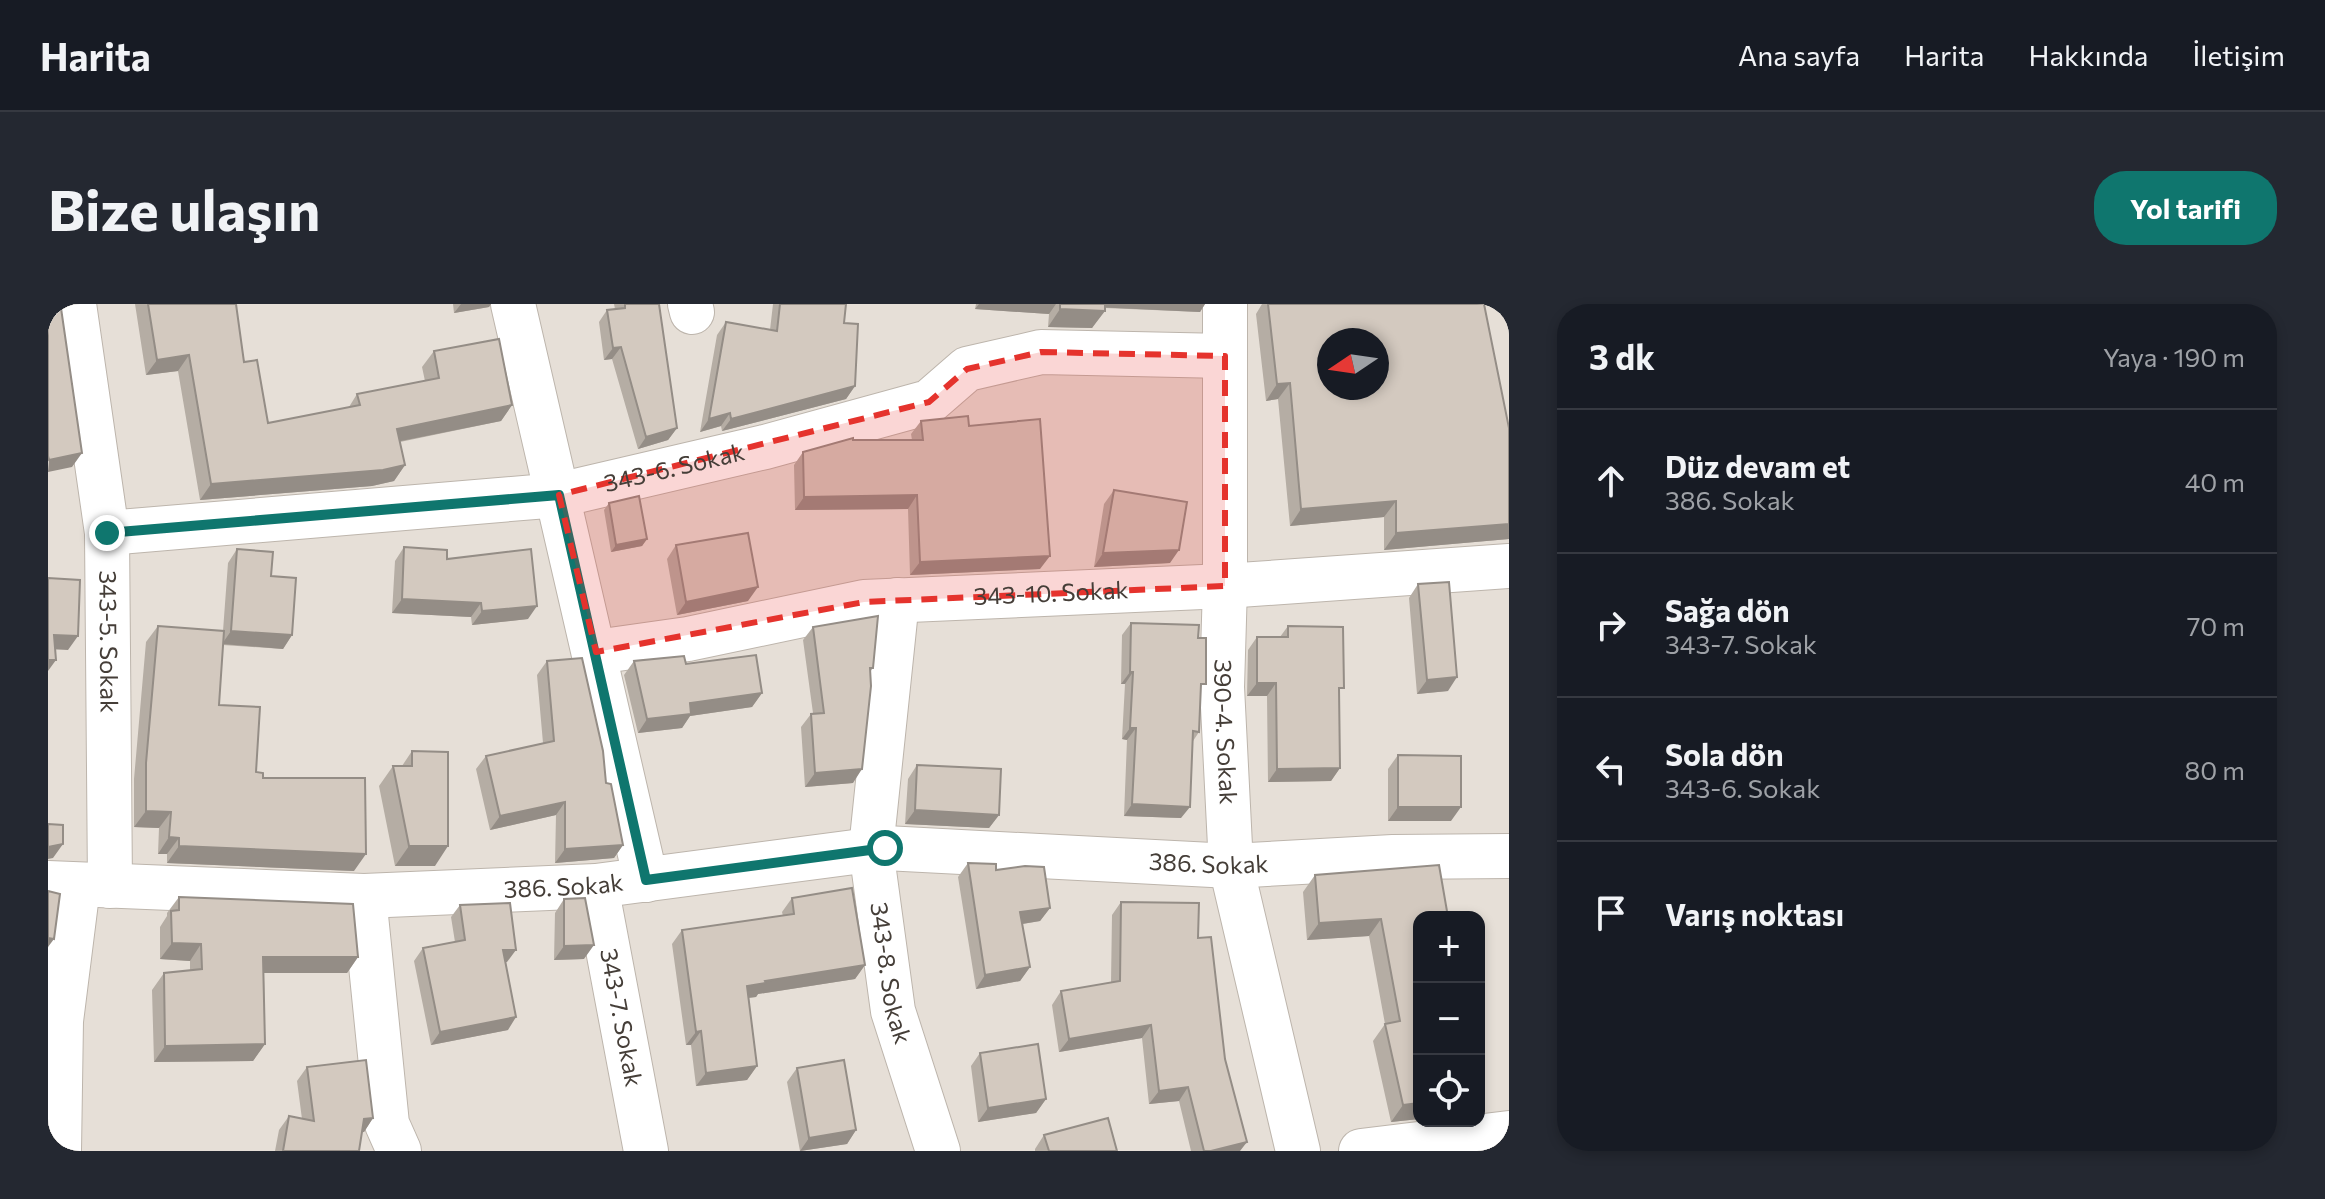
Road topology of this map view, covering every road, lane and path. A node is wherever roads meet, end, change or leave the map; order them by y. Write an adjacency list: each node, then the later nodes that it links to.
1 (74, 304): 6 (street, 343-5. Sokak)
2 (513, 304): 5 (street)
3 (1225, 304): 4 (street, 390-4. Sokak)
4 (1225, 356): 5 (street, 343-6. Sokak); 8 (street, 390-4. Sokak)
5 (559, 495): 6 (street, 343-6. Sokak); 10 (street)
6 (107, 533): 15 (street, 343-5. Sokak)
7 (1509, 566): 8 (street, 343-10. Sokak)
8 (1225, 586): 9 (street, 343-10. Sokak); 13 (street, 390-4. Sokak)
9 (897, 600): 10 (street, 343-10. Sokak); 11 (street, 343-8. Sokak)
10 (596, 652): 14 (street)
11 (871, 849): 13 (street, 386. Sokak); 14 (street, 386. Sokak); 22 (street, 343-8. Sokak)
12 (1509, 856): 13 (street, 386. Sokak)
13 (1231, 866): 23 (street, 390-4. Sokak)
14 (646, 880): 16 (street, 386. Sokak)
15 (79, 885): 17 (street, 386. Sokak); 19 (street, 343-5. Sokak)
16 (596, 886): 17 (street, 386. Sokak); 21 (street, 343-7. Sokak)
17 (364, 896): 20 (street)
18 (1509, 1133): 24 (street)
19 (59, 1151)
20 (399, 1151)
21 (646, 1151)
22 (938, 1151)
23 (1298, 1151)
24 (1361, 1151)

